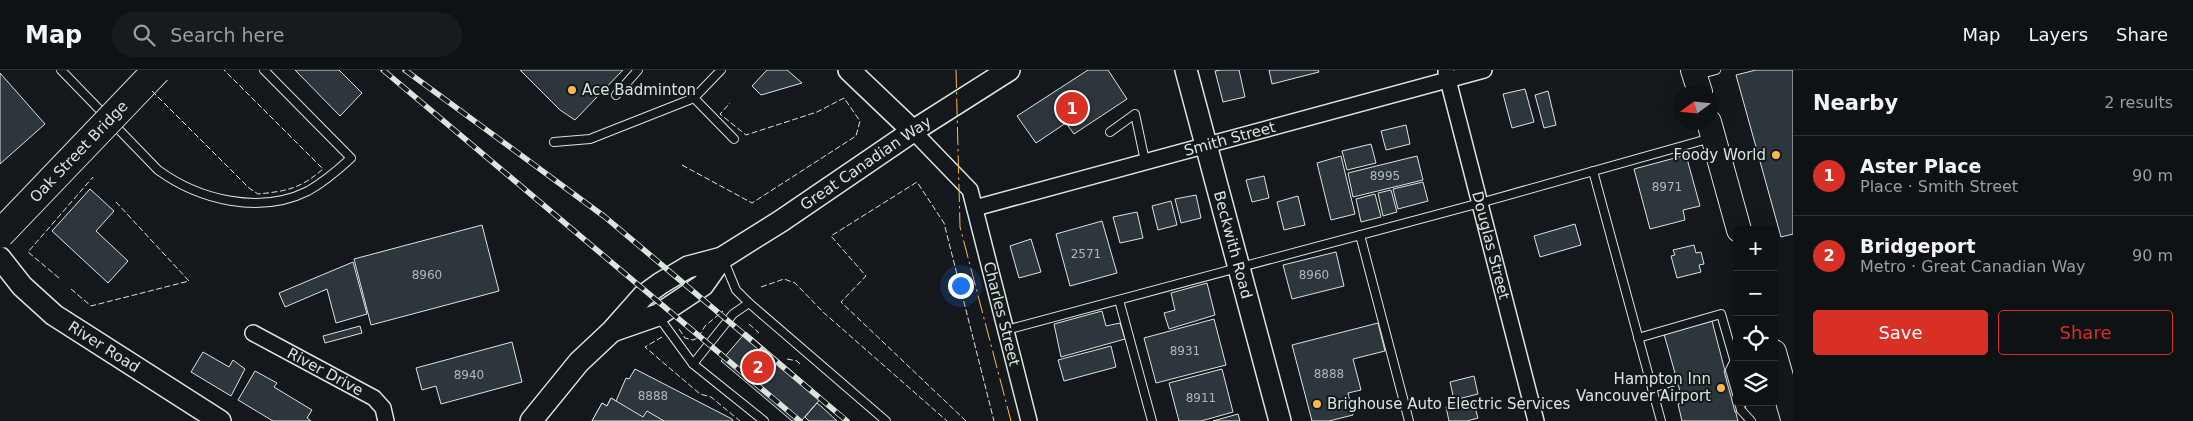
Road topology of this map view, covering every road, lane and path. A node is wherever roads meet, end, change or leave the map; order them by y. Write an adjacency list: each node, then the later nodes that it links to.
1 (61, 70): 4 (lane)
2 (131, 70): 23 (highway, Oak Street Bridge)
3 (157, 70): 26 (highway, Oak Street Bridge, bridge)
4 (264, 70)
5 (638, 70): 12 (lane)
6 (721, 70): 13 (lane)
7 (849, 70): 15 (street)
8 (1010, 70): 15 (street, Great Canadian Way)
9 (1186, 70): 19 (street, Beckwith Road)
10 (1484, 70): 11 (street, Smith Street)
11 (1447, 75): 19 (street, Smith Street); 22 (street, Douglas Street)
12 (616, 95)
13 (694, 98): 17 (lane); 18 (lane)
14 (1711, 130): 21 (lane); 25 (main road)
15 (913, 131): 24 (street, Charles Street); 29 (street, Great Canadian Way)
16 (1110, 132): 20 (lane)
17 (734, 139)
18 (554, 142)
19 (1206, 145): 20 (street, Smith Street); 30 (street, Beckwith Road)
20 (1145, 161): 24 (street, Smith Street)
21 (1593, 171): 22 (lane); 37 (lane)
22 (1480, 203): 27 (lane); 56 (street, Douglas Street)
23 (0, 207)
24 (975, 208): 35 (street, Charles Street)
25 (1738, 226)
26 (0, 234)
27 (1360, 235): 30 (lane); 55 (lane)
28 (0, 258): 47 (street, River Road)
29 (722, 258): 32 (lane); 33 (street, Great Canadian Way); 34 (street, Great Canadian Way)
30 (1239, 267): 31 (lane); 54 (street, Beckwith Road)
31 (1119, 300): 35 (lane); 53 (lane)
32 (749, 303): 41 (lane); 51 (lane)
33 (658, 315): 34 (street, Great Canadian Way); 41 (lane)
34 (612, 330): 49 (street, Great Canadian Way)
35 (1006, 330): 52 (street, Charles Street)
36 (253, 333): 48 (street, River Drive)
37 (1638, 338): 38 (lane); 44 (lane)
38 (1733, 351)
39 (1777, 361): 46 (main road)
40 (1733, 362): 42 (lane)
41 (693, 364): 50 (lane)
42 (1733, 380)
43 (1675, 381): 44 (lane)
44 (1652, 388): 57 (lane)
45 (1740, 406): 58 (lane)
46 (1793, 420)
47 (220, 421)
48 (386, 421)
49 (531, 421)
50 (764, 421)
51 (886, 421)
52 (1029, 421)
53 (1152, 421)
54 (1280, 421)
55 (1409, 421)
56 (1536, 421)
57 (1661, 421)
58 (1751, 421)

